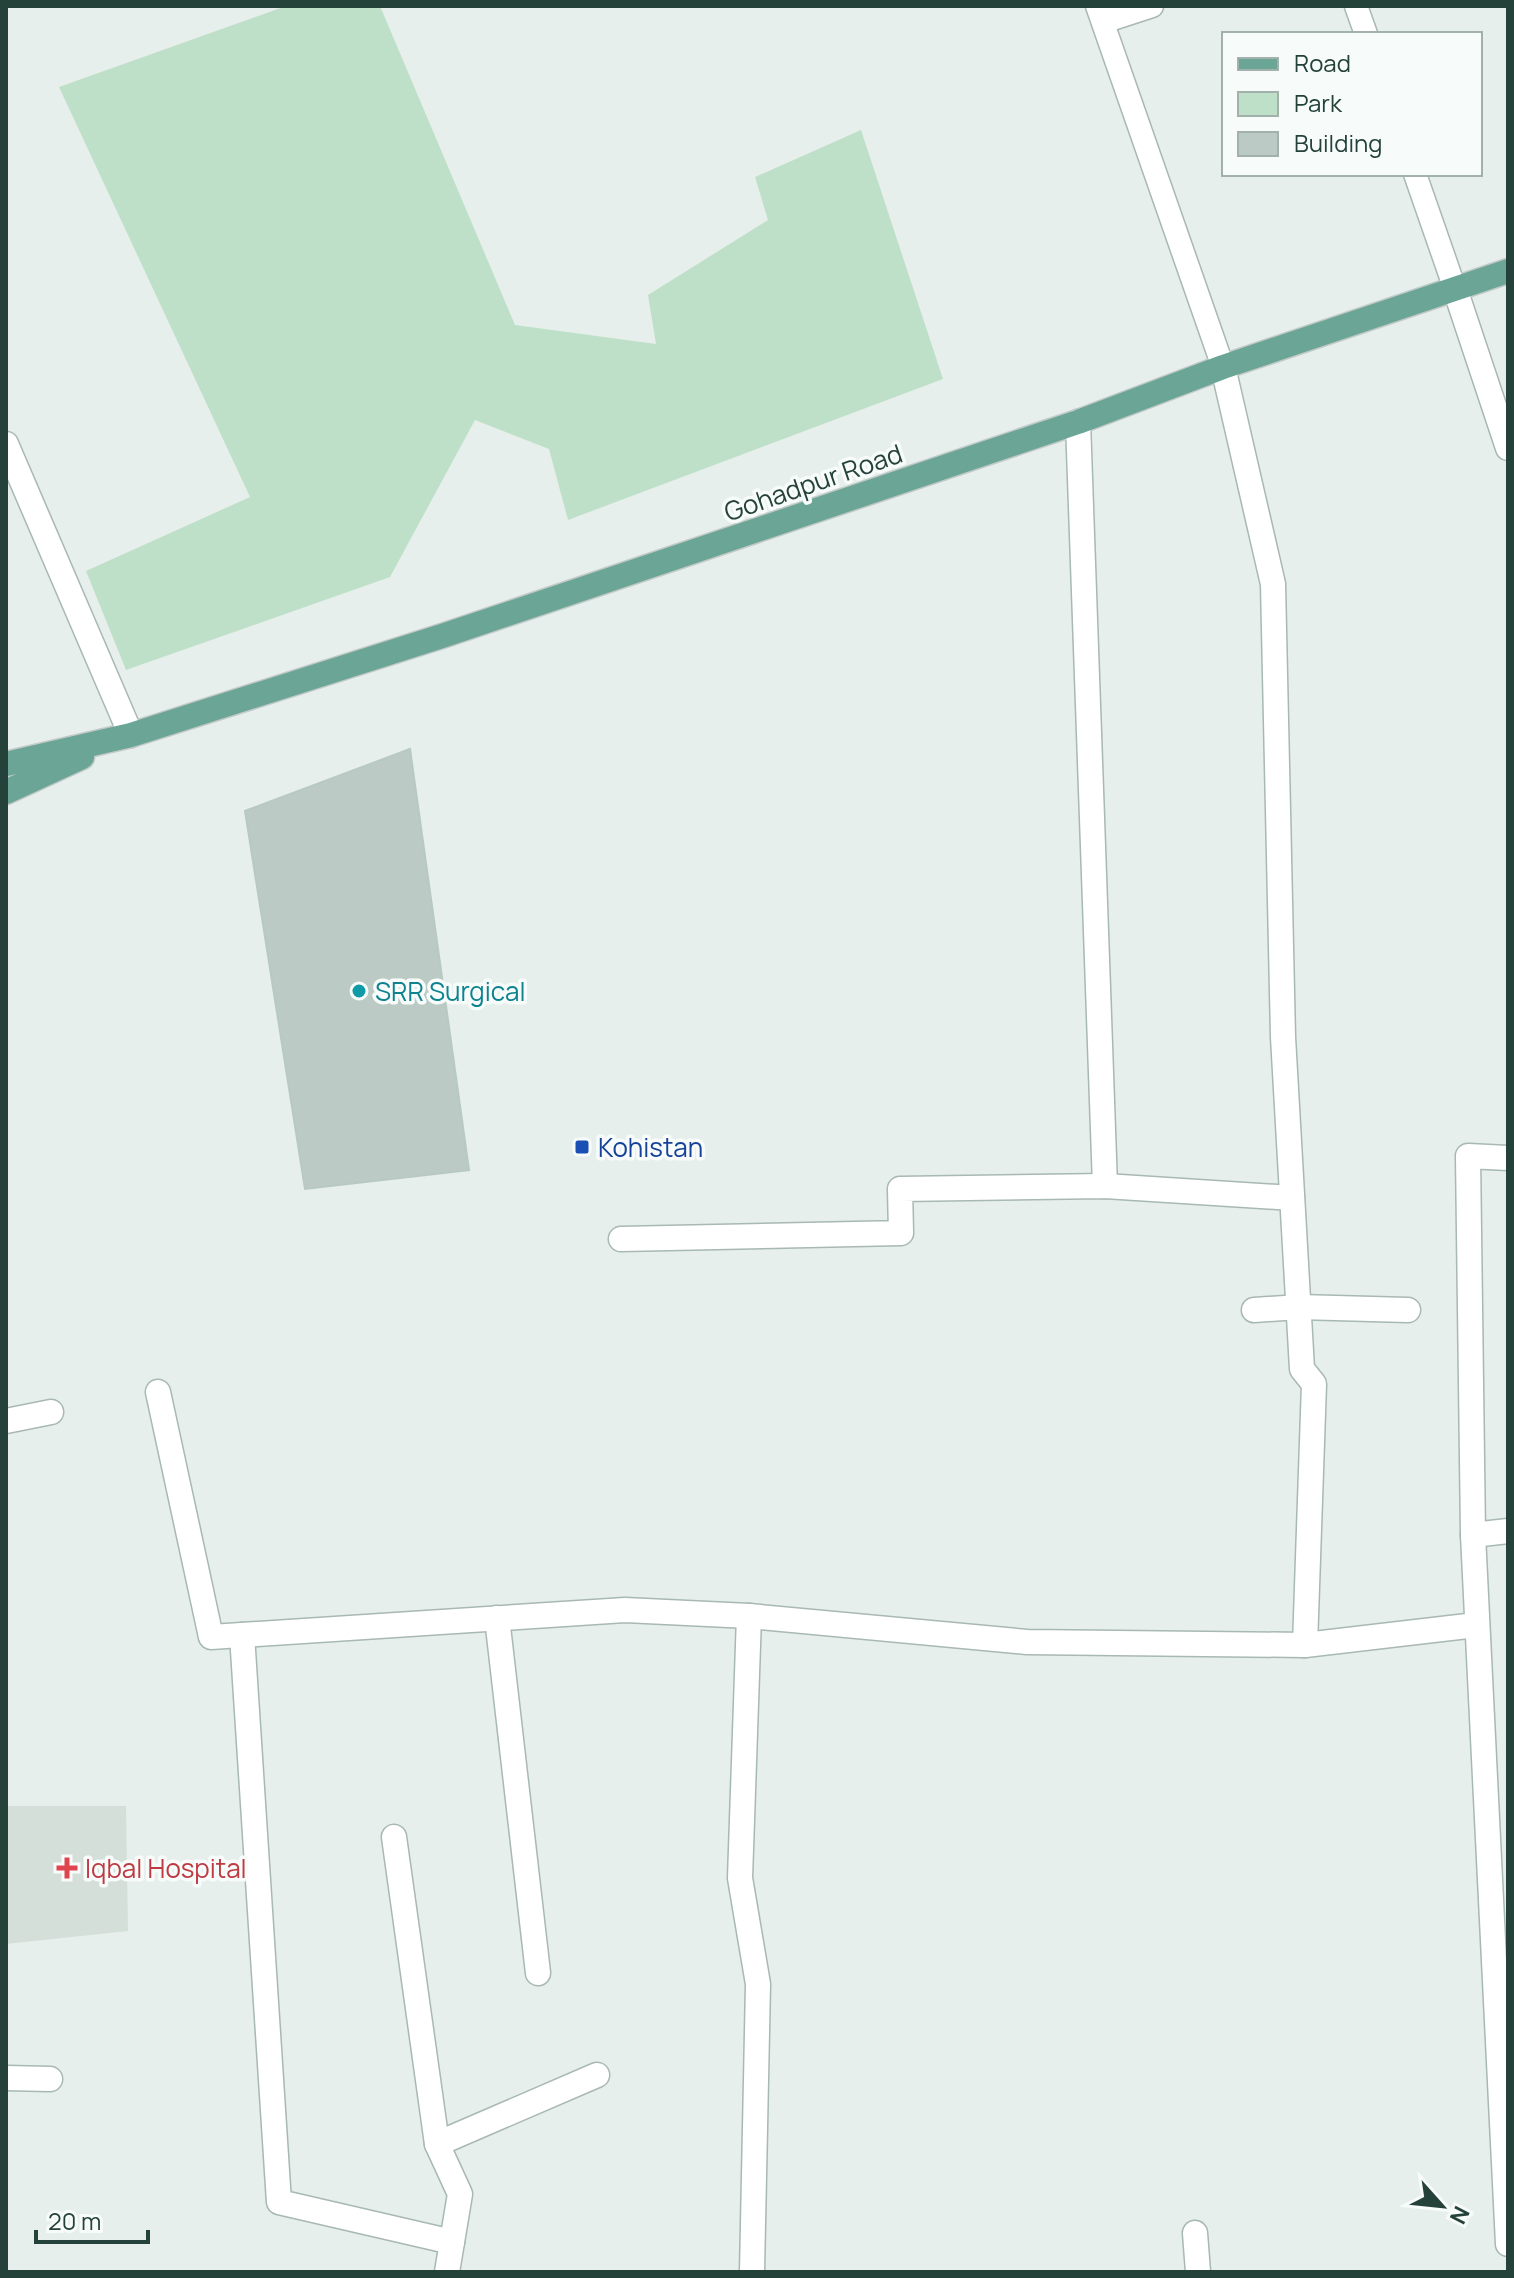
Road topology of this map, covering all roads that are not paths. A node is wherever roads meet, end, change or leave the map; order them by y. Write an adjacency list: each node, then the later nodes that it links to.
1 (1152, 6): 3 (lane)
2 (1356, 6): 4 (lane)
3 (1100, 14): 8 (lane)
4 (1365, 32)
5 (1416, 176): 7 (lane)
6 (1508, 271): 7 (main road, Gohadpur Road)
7 (1455, 289): 8 (main road, Gohadpur Road); 11 (street)
8 (1223, 367): 9 (main road, Gohadpur Road); 17 (street)
9 (1078, 422): 12 (main road, Gohadpur Road); 16 (street)
10 (6, 444): 12 (street)
11 (1508, 448)
12 (131, 735): 13 (main road); 14 (main road)
13 (6, 764)
14 (6, 792)
15 (1508, 1158): 26 (street)
16 (1105, 1186): 17 (street); 18 (street)
17 (1292, 1198): 19 (street)
18 (621, 1239)
19 (1299, 1307): 20 (street); 21 (street); 31 (street)
20 (1254, 1310)
21 (1408, 1310)
22 (158, 1392): 30 (street)
23 (51, 1412): 24 (street)
24 (6, 1421)
25 (1508, 1531): 26 (street)
26 (1473, 1535): 29 (street)
27 (749, 1616): 28 (street); 31 (street); 43 (street)
28 (497, 1618): 30 (street); 34 (street)
29 (1476, 1625): 31 (street); 33 (street)
30 (242, 1635): 40 (street)
31 (1305, 1645)
32 (394, 1837): 38 (street)
33 (1499, 1930): 41 (street)
34 (538, 1973)
35 (597, 2075): 38 (street)
36 (6, 2078): 37 (street)
37 (50, 2079)
38 (437, 2144): 40 (street)
39 (1195, 2233): 44 (street)
40 (452, 2242): 42 (street)
41 (1508, 2244)
42 (447, 2272)
43 (752, 2272)
44 (1198, 2272)

